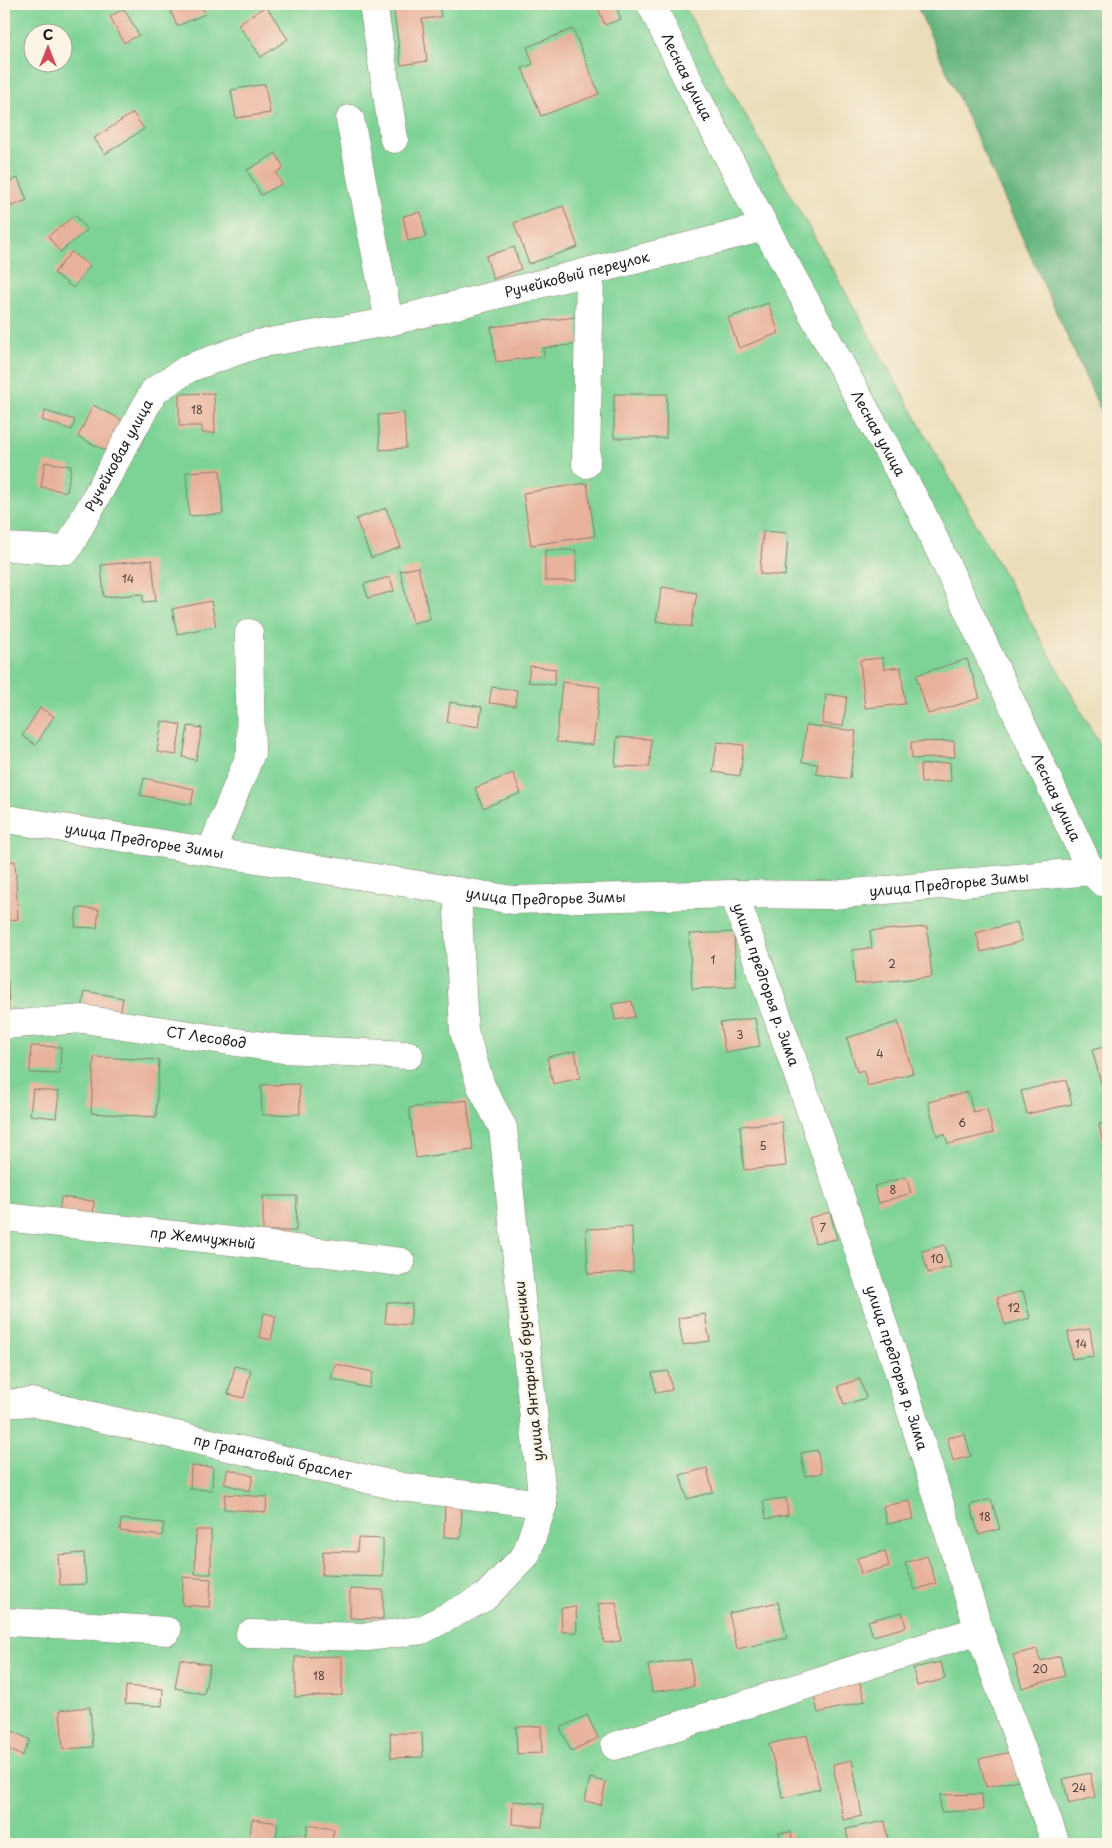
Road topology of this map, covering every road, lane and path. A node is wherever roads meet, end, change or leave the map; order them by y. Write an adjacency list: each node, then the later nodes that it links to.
1 (373, 4): 4 (street)
2 (651, 4): 5 (street, Лесная улица)
3 (350, 119): 7 (street)
4 (394, 139)
5 (765, 227): 6 (street, Ручейковый переулок); 13 (street, Лесная улица)
6 (590, 271): 7 (street, Ручейковый переулок); 8 (street)
7 (389, 322): 9 (street, Ручейковая улица)
8 (586, 464)
9 (4, 547)
10 (249, 633): 12 (street)
11 (4, 820): 12 (street, улица Предгорье Зимы)
12 (211, 851): 14 (street, улица Предгорье Зимы)
13 (1102, 877): 15 (street, улица Предгорье Зимы)
14 (457, 892): 15 (street, улица Предгорье Зимы); 21 (street, улица Янтарной брусники)
15 (734, 894): 23 (street, улица предгорья р. Зима)
16 (4, 1025): 17 (street, СТ Лесовод)
17 (409, 1055)
18 (4, 1217): 19 (street, пр Жемчужный)
19 (401, 1262)
20 (4, 1404): 21 (street, пр Гранатовый браслет)
21 (543, 1504): 25 (street, улица Янтарной брусники)
22 (4, 1622): 24 (street)
23 (979, 1630): 26 (street); 27 (street, улица предгорья р. Зима)
24 (167, 1631)
25 (250, 1634)
26 (615, 1746)
27 (1056, 1844)

